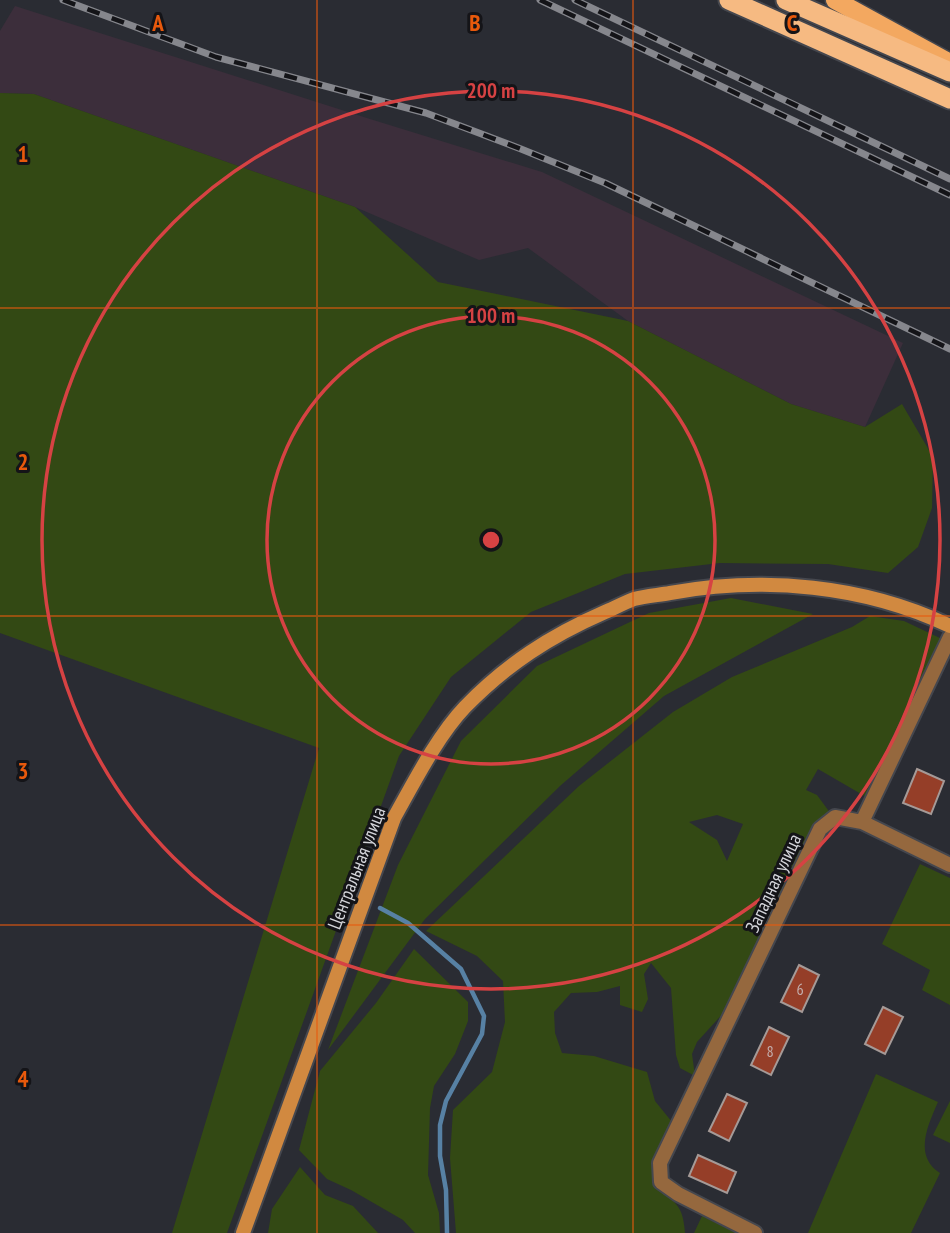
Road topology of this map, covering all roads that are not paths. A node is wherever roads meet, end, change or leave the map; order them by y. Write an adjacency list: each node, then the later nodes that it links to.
1 (729, 0): 6 (highway)
2 (786, 0): 5 (highway)
3 (835, 0): 4 (main road)
4 (950, 63)
5 (950, 72)
6 (950, 99)
7 (950, 626): 11 (main road, Центральная улица)
8 (950, 637): 9 (street)
9 (862, 822): 10 (street); 12 (street, Западная улица)
10 (950, 865)
11 (243, 1233)
12 (755, 1233)

